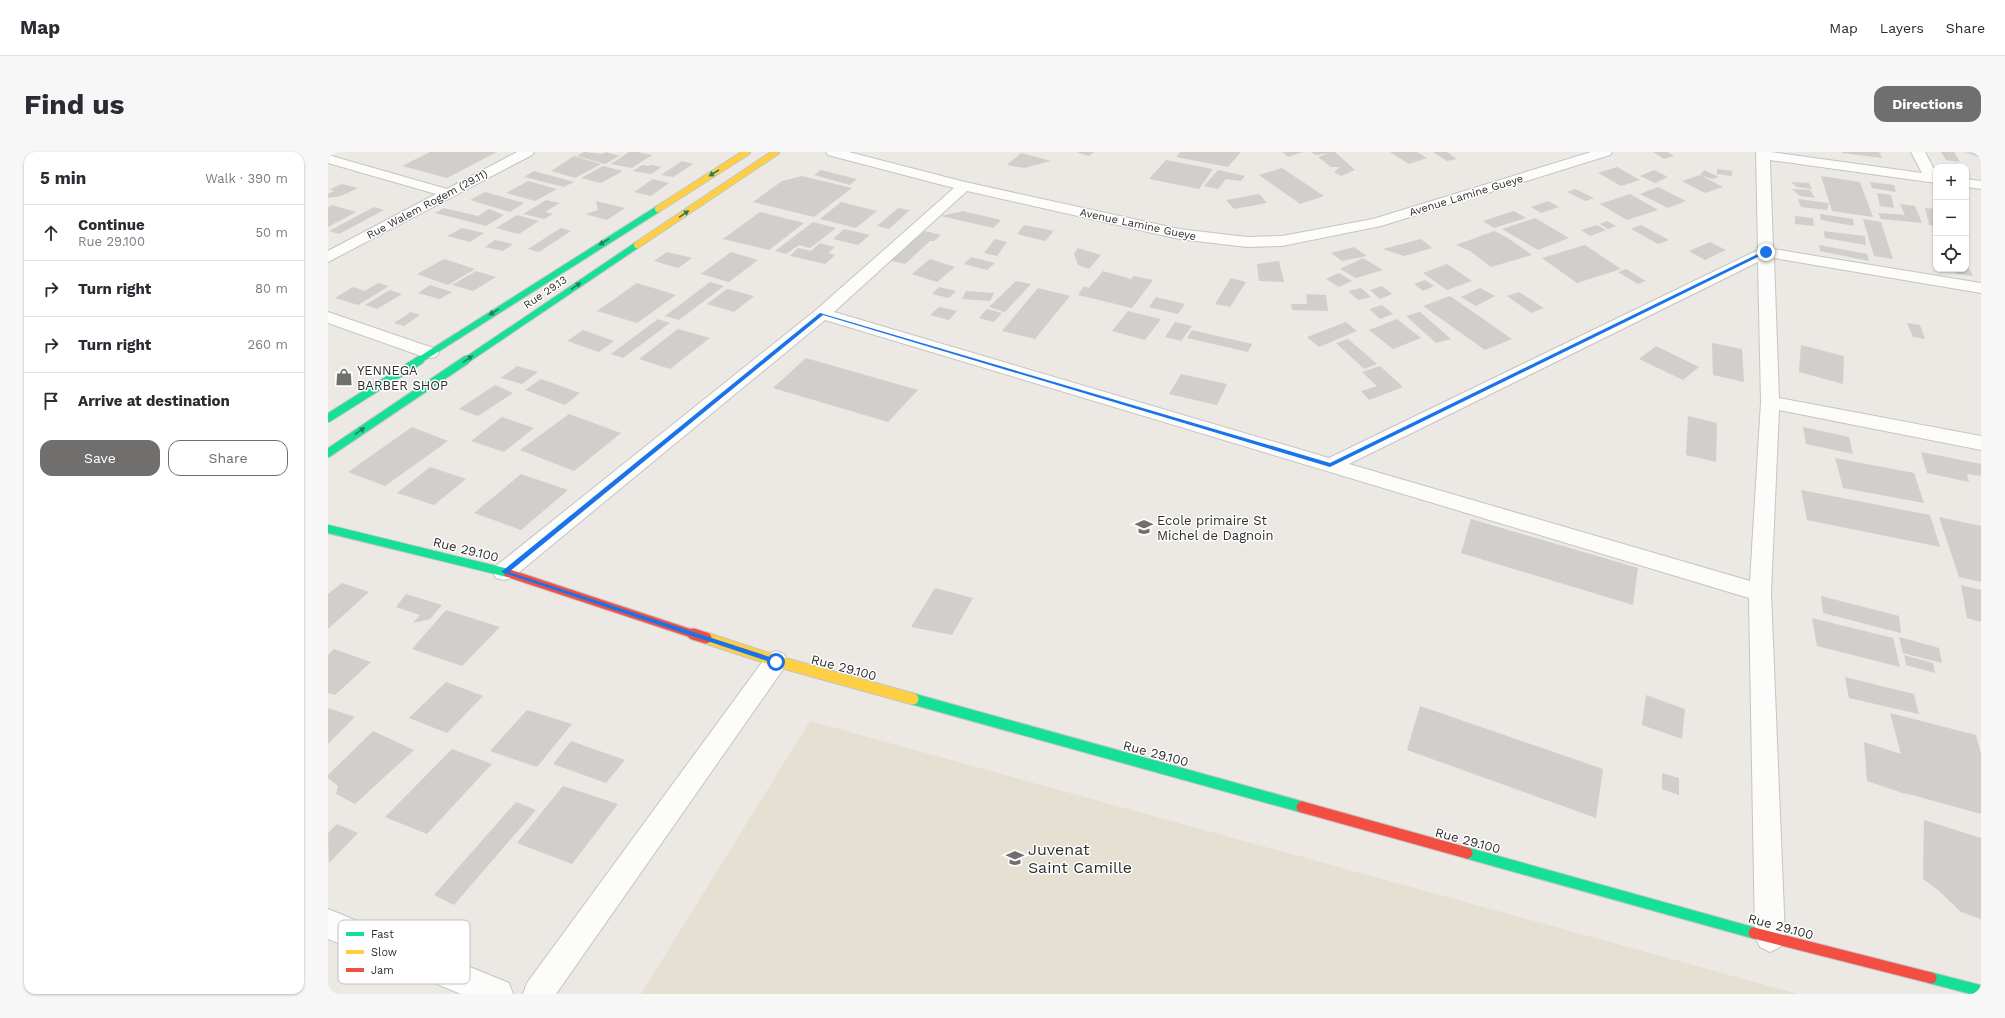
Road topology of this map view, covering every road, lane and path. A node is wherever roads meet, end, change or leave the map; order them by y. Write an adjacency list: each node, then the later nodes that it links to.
1 (527, 152): 14 (street, Rue Walem Rogem (29.11))
2 (747, 152): 20 (street, Rue 29.13, one-way to 20)
3 (776, 152): 24 (street, Rue 29.13, one-way to 3)
4 (832, 152): 13 (street, Avenue Lamine Gueye)
5 (1605, 152): 13 (street, Avenue Lamine Gueye)
6 (1918, 152): 9 (street)
7 (1763, 154): 10 (street); 15 (street)
8 (328, 160): 14 (street)
9 (1933, 177)
10 (1933, 179)
11 (1969, 183): 12 (street)
12 (1981, 185)
13 (964, 186): 18 (street)
14 (447, 193): 16 (street, Rue Walem Rogem (29.11))
15 (1766, 252): 17 (street); 21 (street); 25 (street)
16 (328, 257)
17 (1981, 288)
18 (822, 314): 25 (street); 27 (street)
19 (328, 317): 20 (street)
20 (430, 353): 22 (street, Rue 29.13)
21 (1770, 402): 23 (street); 28 (street)
22 (328, 418)
23 (1981, 443)
24 (328, 453)
25 (1330, 465): 28 (street)
26 (328, 528): 27 (street, Rue 29.100)
27 (504, 572): 29 (street, Rue 29.100)
28 (1760, 593): 32 (street)
29 (776, 662): 32 (street, Rue 29.100); 36 (street)
30 (328, 924): 31 (street)
31 (338, 928)
32 (1770, 937): 34 (street, Rue 29.100)
33 (470, 982): 35 (street)
34 (1981, 991)
35 (498, 994)
36 (538, 994)

